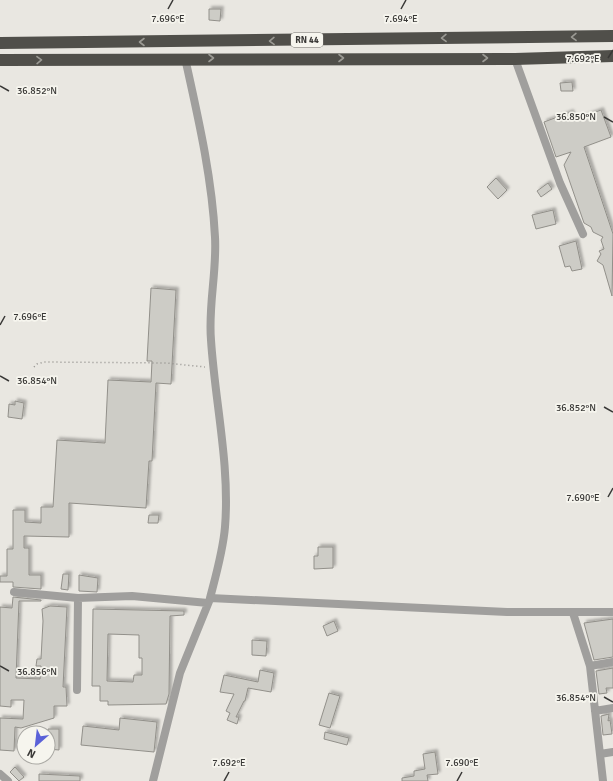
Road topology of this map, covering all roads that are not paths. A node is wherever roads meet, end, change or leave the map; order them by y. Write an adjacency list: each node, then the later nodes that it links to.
1 (613, 36): 2 (highway, RN 44, one-way to 2)
2 (0, 43)
3 (613, 56): 5 (highway, RN 44)
4 (185, 58): 5 (highway, RN 44, one-way to 5); 6 (highway, RN 44, one-way to 4); 10 (street)
5 (515, 58): 7 (street)
6 (0, 60)
7 (583, 234)
8 (14, 592): 9 (street)
9 (78, 598): 10 (street); 15 (street)
10 (209, 601): 12 (street); 22 (street)
11 (613, 612): 12 (street)
12 (574, 613): 14 (street)
13 (613, 662): 14 (street)
14 (590, 666): 17 (street)
15 (77, 690)
16 (613, 708): 17 (street)
17 (595, 711): 19 (street)
18 (613, 752): 19 (street)
19 (600, 754): 23 (street)
20 (0, 774): 21 (street)
21 (8, 781)
22 (153, 781)
23 (603, 781)

